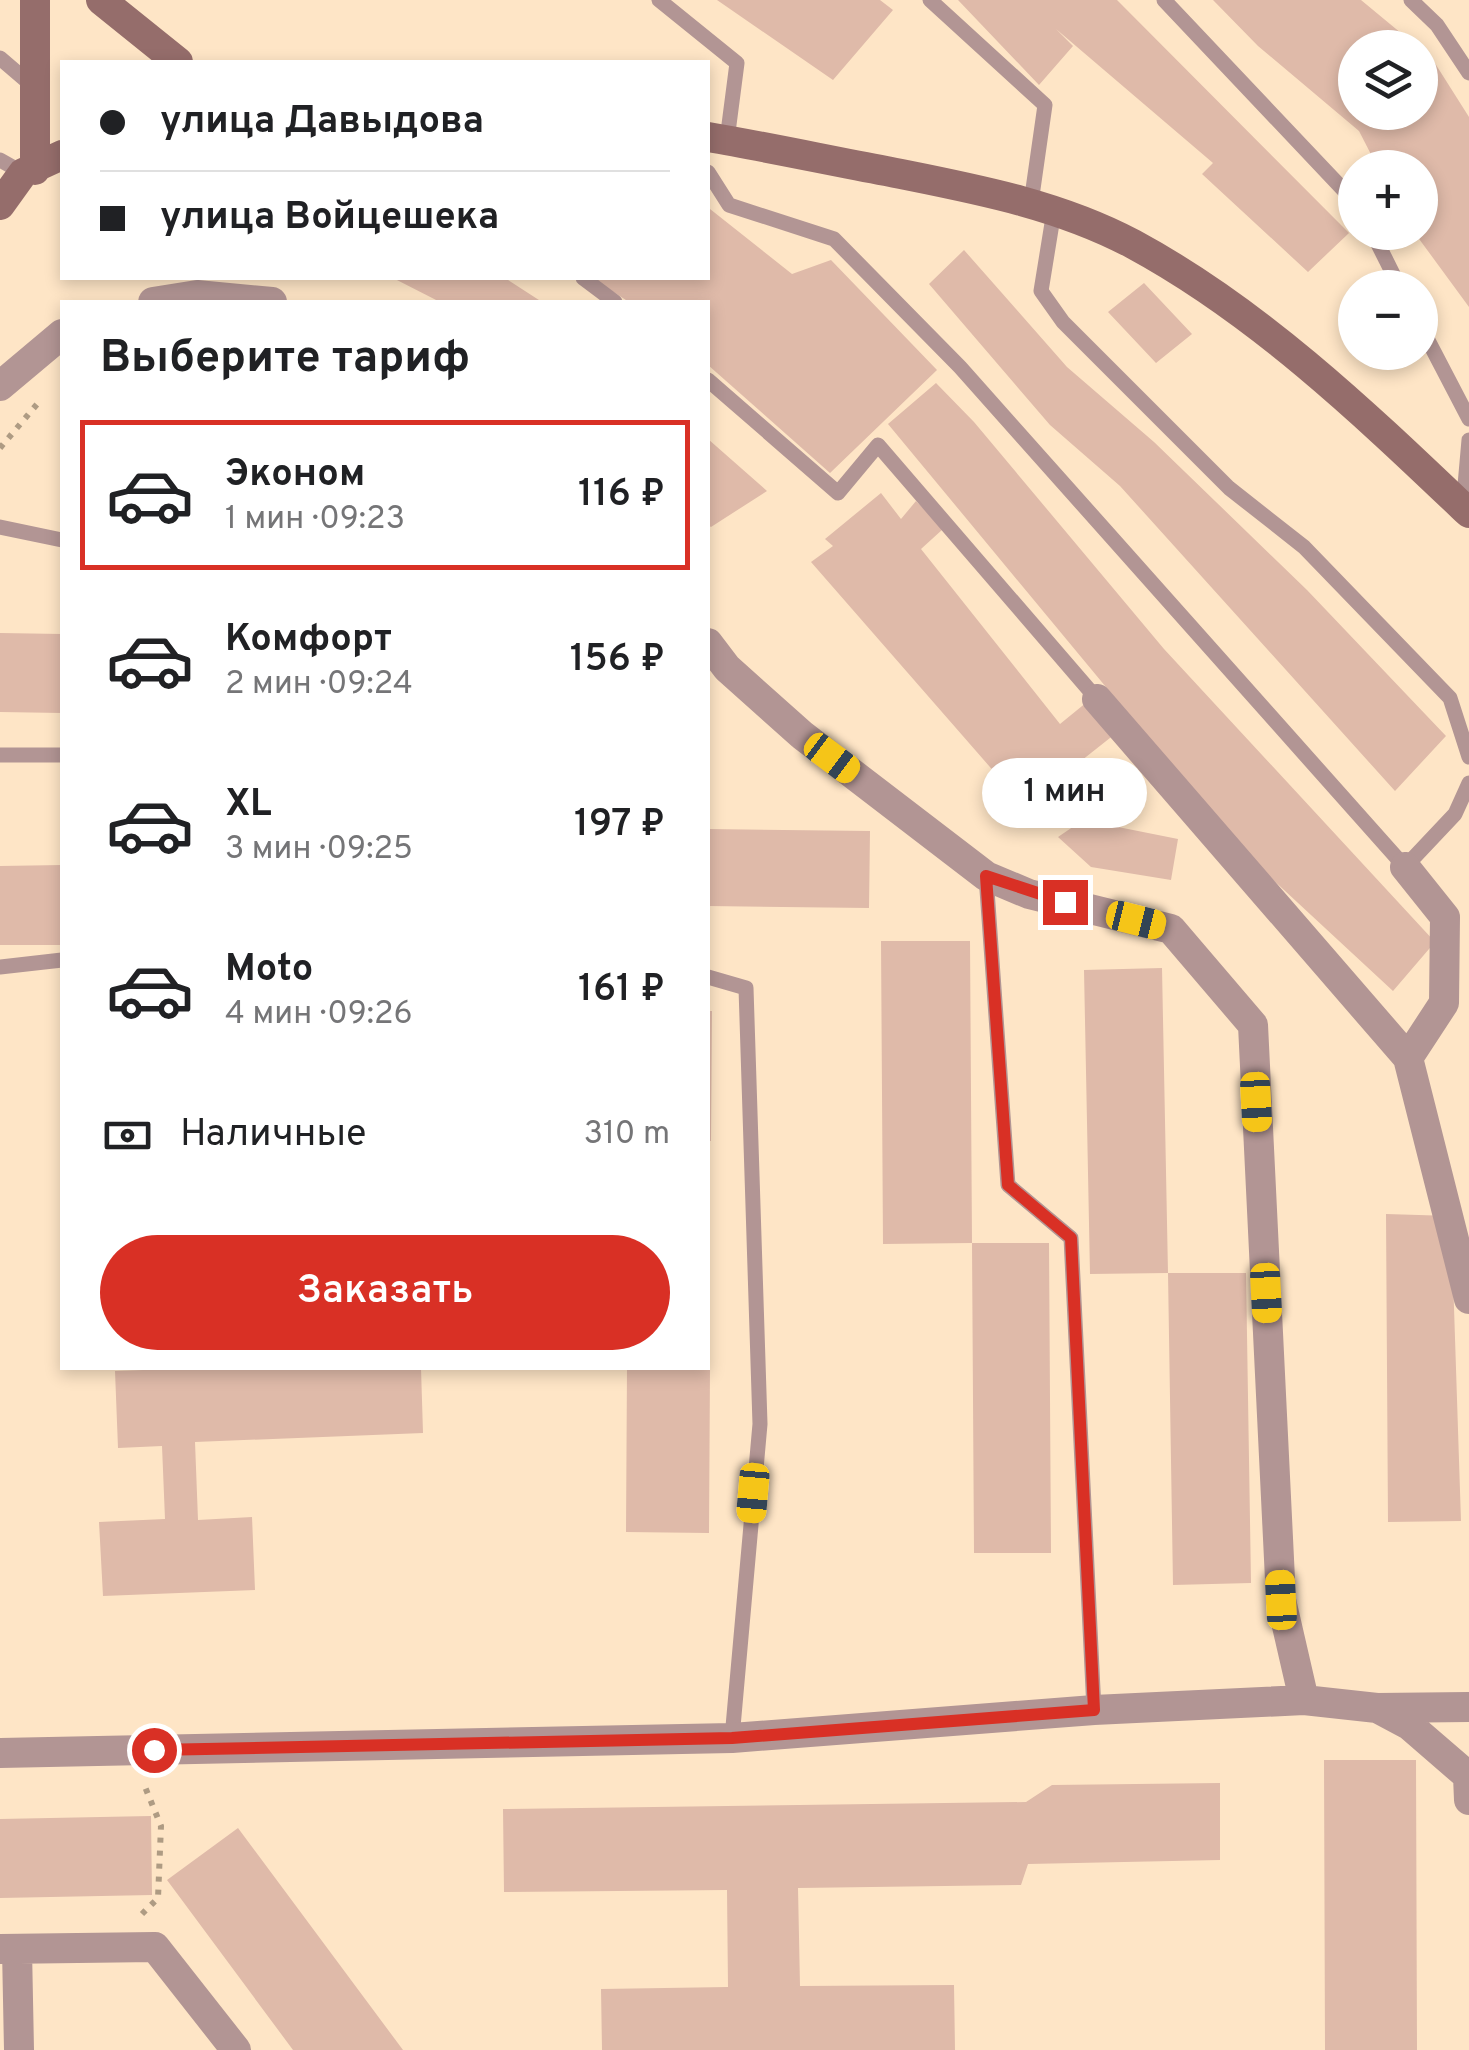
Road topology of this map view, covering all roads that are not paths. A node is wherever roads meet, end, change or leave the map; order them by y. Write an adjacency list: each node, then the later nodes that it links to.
1 (36, 0): 10 (main road)
2 (102, 0): 8 (main road)
3 (658, 0): 11 (lane)
4 (930, 0): 17 (lane)
5 (1164, 0): 15 (lane)
6 (1411, 0): 9 (lane)
7 (0, 58): 10 (lane)
8 (176, 60)
9 (1469, 72)
10 (35, 88): 13 (main road)
11 (717, 138): 17 (main road)
12 (60, 156): 13 (main road)
13 (19, 168): 16 (main road)
14 (710, 175): 37 (lane)
15 (1338, 184)
16 (0, 204)
17 (1043, 207): 28 (main road); 35 (lane)
18 (586, 280): 21 (lane)
19 (166, 300): 20 (street)
20 (251, 300)
21 (612, 300)
22 (60, 336): 25 (street)
23 (1438, 360): 26 (lane)
24 (710, 382): 32 (lane)
25 (0, 386)
26 (1469, 419)
27 (1469, 440): 28 (lane)
28 (1466, 511)
29 (0, 526): 30 (lane)
30 (60, 540)
31 (710, 646): 38 (street)
32 (1097, 699): 42 (street)
33 (0, 754): 34 (lane)
34 (60, 755)
35 (1469, 758)
36 (1469, 784): 37 (lane)
37 (1405, 867): 42 (street)
38 (986, 876): 44 (street); 47 (lane)
39 (60, 960): 40 (lane)
40 (0, 967)
41 (710, 979): 48 (lane)
42 (1408, 1058): 43 (street)
43 (1469, 1299)
44 (1304, 1700): 46 (street); 47 (street)
45 (1469, 1707): 46 (street)
46 (1377, 1708): 50 (street)
47 (1094, 1710): 48 (street)
48 (732, 1738): 49 (street)
49 (0, 1753)
50 (1469, 1800)
51 (8, 1949): 52 (street); 53 (street)
52 (19, 2050)
53 (236, 2050)

